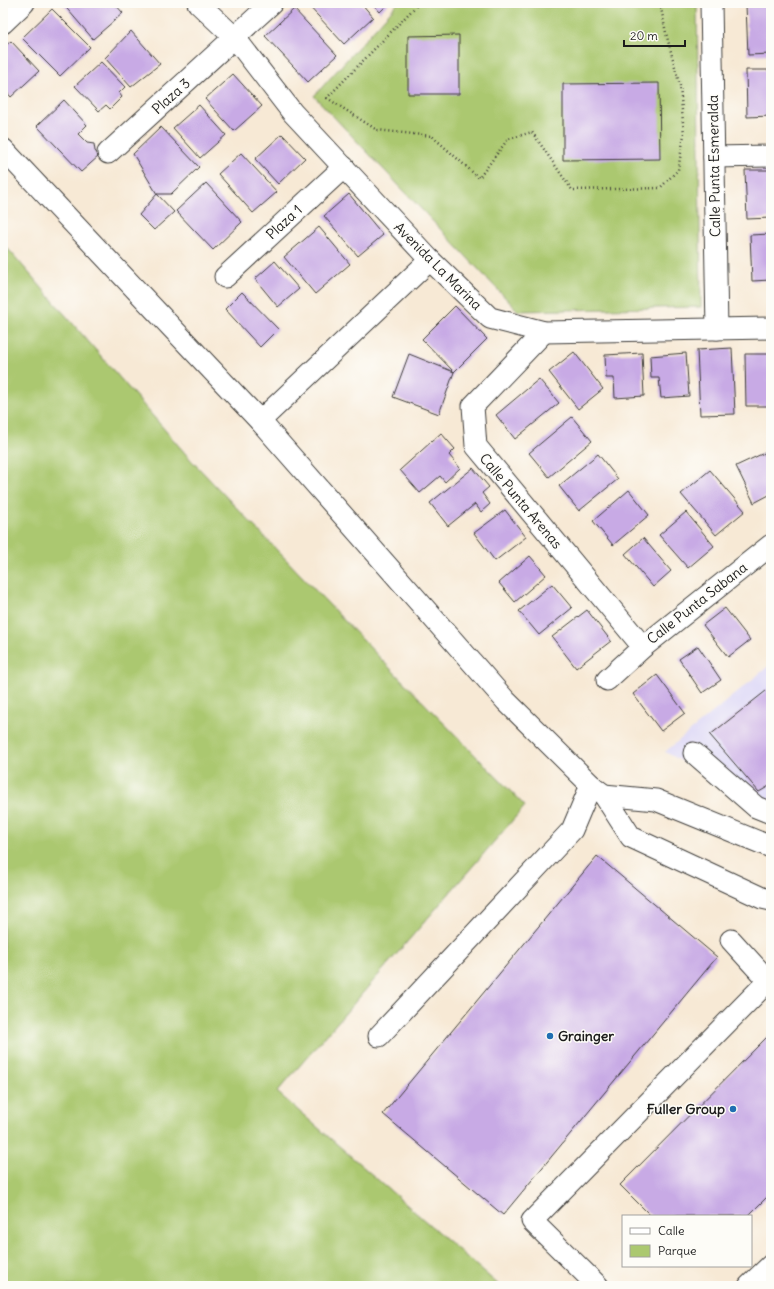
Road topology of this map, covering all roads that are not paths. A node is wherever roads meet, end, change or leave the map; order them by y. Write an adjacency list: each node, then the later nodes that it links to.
1 (24, 3): 5 (street)
2 (198, 3): 6 (street, Avenida La Marina)
3 (272, 3): 6 (street, Plaza 3)
4 (711, 3): 10 (street, Calle Punta Esmeralda)
5 (3, 23)
6 (234, 38): 8 (street, Plaza 3); 11 (street, Avenida La Marina)
7 (3, 149): 17 (street)
8 (108, 153)
9 (771, 156): 10 (street)
10 (714, 158): 15 (street, Calle Punta Esmeralda)
11 (344, 167): 12 (street, Avenida La Marina); 13 (street, Plaza 1)
12 (430, 260): 16 (street, Avenida La Marina); 17 (street)
13 (225, 277)
14 (771, 328): 15 (street, Avenida La Marina)
15 (716, 329): 16 (street, Avenida La Marina)
16 (544, 332): 19 (street, Calle Punta Arenas)
17 (260, 421): 22 (street)
18 (771, 545): 19 (street, Calle Punta Sabana)
19 (643, 647): 20 (street, Calle Punta Sabana)
20 (607, 680)
21 (694, 753): 23 (street)
22 (598, 790): 24 (street); 25 (street); 28 (street)
23 (771, 812)
24 (771, 847)
25 (771, 900)
26 (731, 940): 27 (street)
27 (770, 981): 30 (street)
28 (379, 1036)
29 (771, 1265): 31 (street)
30 (598, 1286)
31 (749, 1286)

